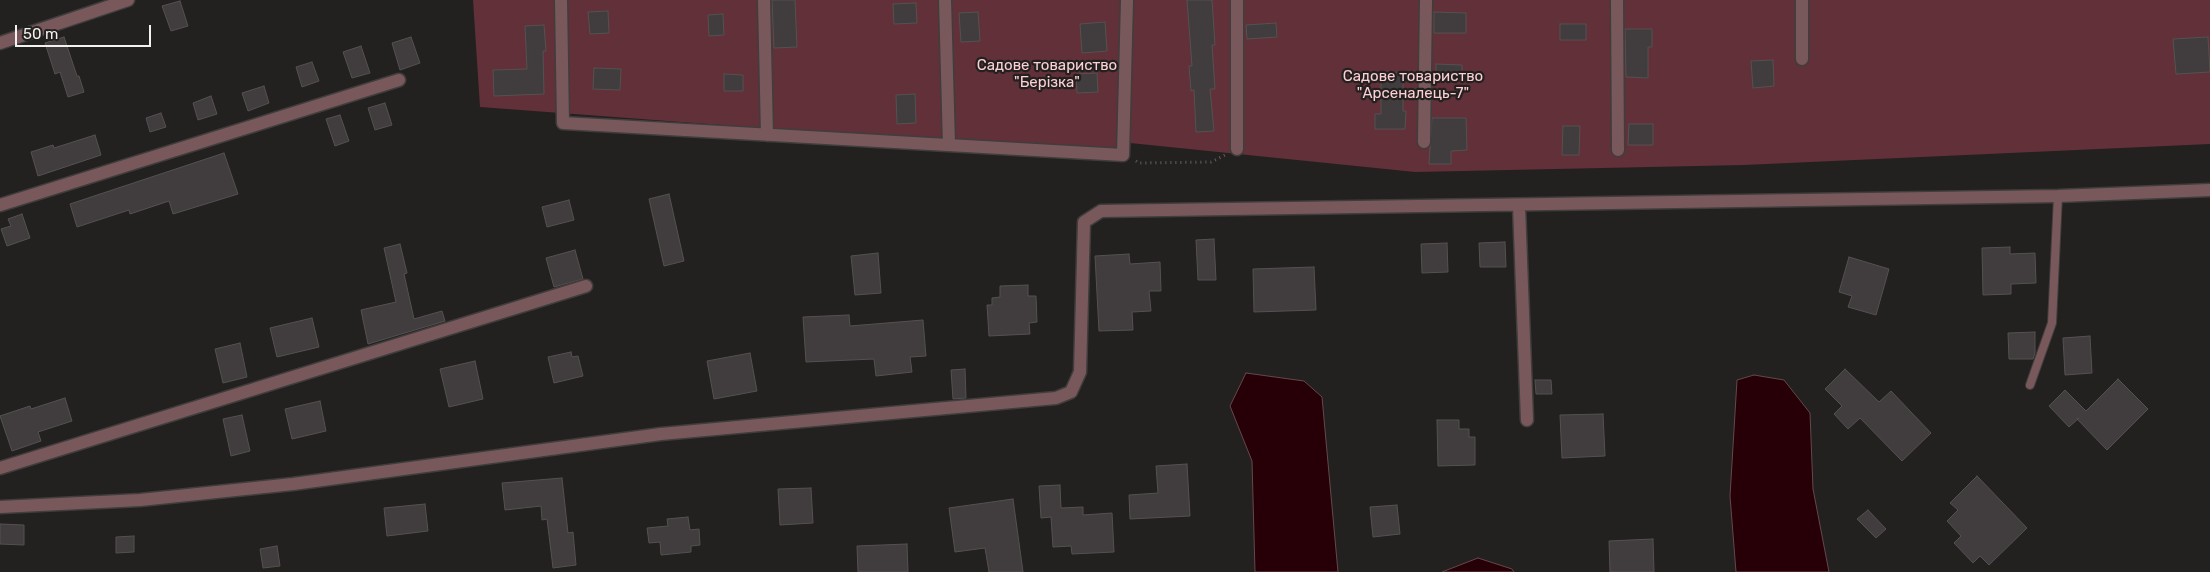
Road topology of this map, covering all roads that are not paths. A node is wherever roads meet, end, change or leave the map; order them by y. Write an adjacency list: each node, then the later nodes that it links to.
1 (128, 0): 10 (street)
2 (561, 0): 13 (street)
3 (764, 0): 13 (street)
4 (946, 0): 15 (street)
5 (1127, 0): 15 (street)
6 (1237, 0): 16 (street)
7 (1426, 0): 14 (street)
8 (1617, 0): 17 (street)
9 (1802, 0): 11 (street)
10 (0, 43)
11 (1802, 59)
12 (399, 80): 20 (street)
13 (767, 135): 15 (street)
14 (1424, 142)
15 (949, 145)
16 (1237, 149)
17 (1618, 150)
18 (2210, 190): 19 (street)
19 (2058, 196): 21 (street); 23 (lane)
20 (0, 205)
21 (1519, 206): 24 (street); 26 (street)
22 (586, 286): 25 (street)
23 (2030, 385)
24 (1527, 420)
25 (0, 468)
26 (0, 507)

